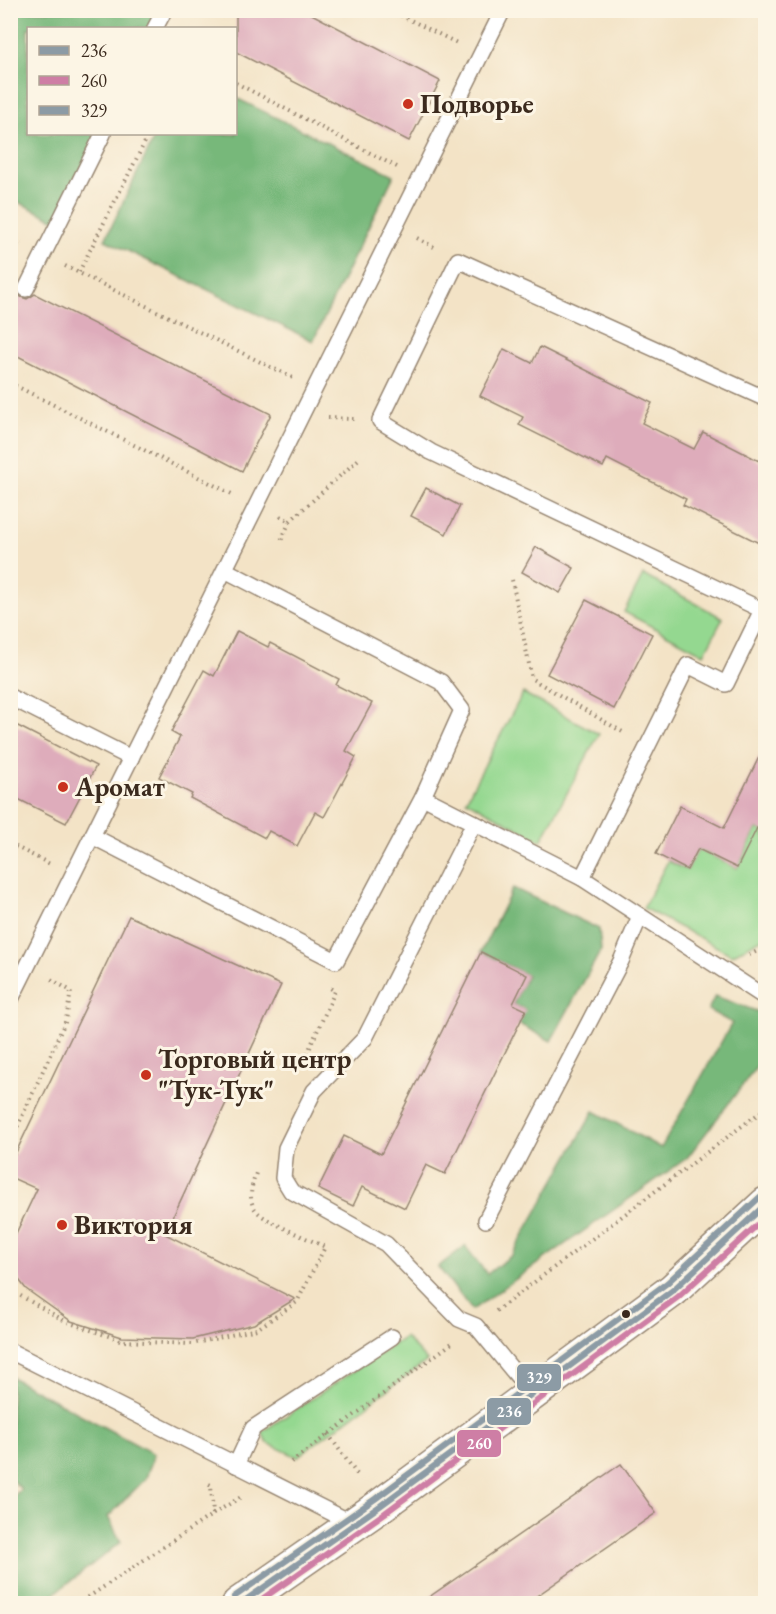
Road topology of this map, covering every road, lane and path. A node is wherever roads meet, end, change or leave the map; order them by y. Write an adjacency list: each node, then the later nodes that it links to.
1 (390, 10): 3 (path)
2 (503, 10): 3 (lane)
3 (481, 55): 7 (lane)
4 (237, 84): 7 (path)
5 (102, 135): 10 (lane)
6 (148, 135): 12 (path)
7 (419, 178): 8 (lane)
8 (395, 227): 11 (path); 15 (lane)
9 (10, 239): 10 (path)
10 (42, 255): 12 (path); 13 (lane)
11 (458, 260): 16 (lane); 18 (lane)
12 (79, 272): 15 (path)
13 (26, 289)
14 (10, 383): 20 (path)
15 (315, 389): 17 (lane)
16 (765, 399)
17 (301, 417): 18 (path); 20 (lane)
18 (380, 421): 26 (lane)
19 (362, 457): 21 (path)
20 (256, 506): 21 (path); 23 (lane)
21 (290, 521): 22 (path)
22 (280, 543)
23 (225, 570): 27 (lane); 28 (lane)
24 (512, 580): 26 (path)
25 (10, 697): 27 (lane)
26 (647, 746): 33 (lane)
27 (131, 758): 30 (lane)
28 (423, 796): 29 (lane); 30 (lane)
29 (474, 823): 33 (lane); 47 (lane)
30 (92, 836): 32 (lane)
31 (10, 844): 32 (path)
32 (72, 876): 35 (lane)
33 (582, 878): 34 (lane)
34 (640, 916): 37 (lane); 43 (lane)
35 (28, 966): 38 (lane); 40 (path)
36 (324, 985): 39 (path)
37 (765, 998)
38 (10, 1001)
39 (302, 1066)
40 (10, 1143)
41 (260, 1163): 44 (path)
42 (765, 1203): 47 (street)
43 (486, 1220)
44 (10, 1290)
45 (392, 1336): 48 (lane)
46 (10, 1351): 48 (lane)
47 (532, 1395): 50 (street)
48 (236, 1465): 50 (lane)
49 (202, 1480): 51 (path)
50 (354, 1524): 52 (street)
51 (78, 1604)
52 (239, 1604)

